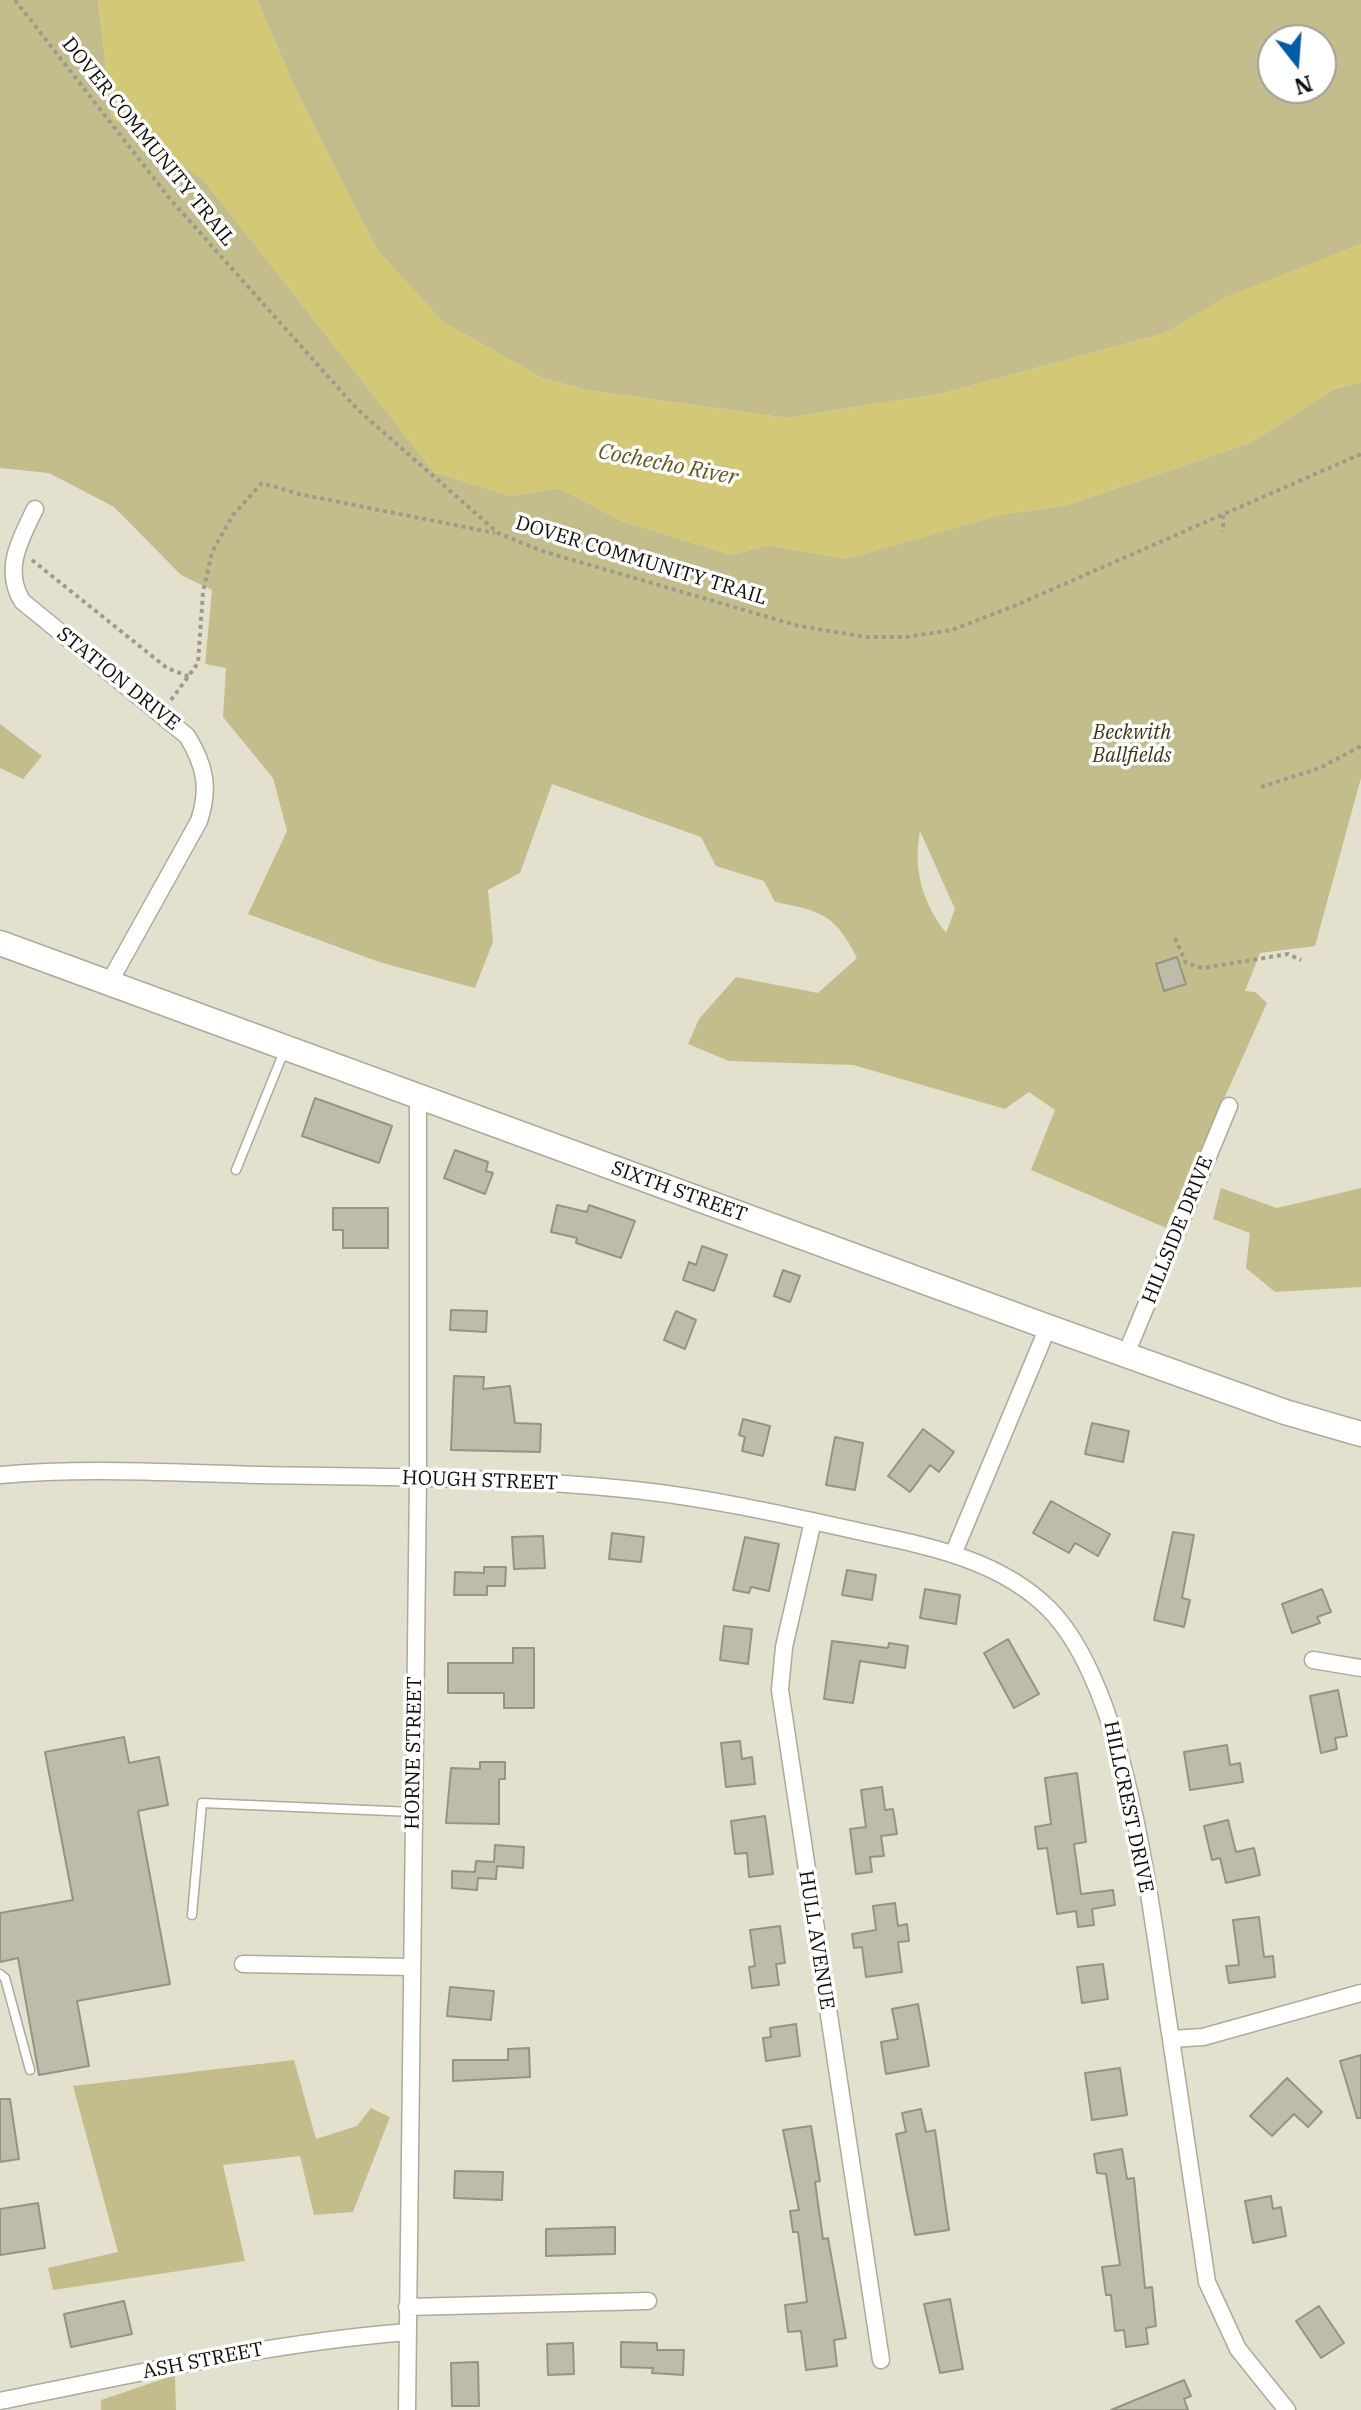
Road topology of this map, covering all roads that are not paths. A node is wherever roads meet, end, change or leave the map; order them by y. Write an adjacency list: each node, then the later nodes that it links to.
1 (35, 509): 3 (street, STATION DRIVE)
2 (0, 943): 3 (main road, SIXTH STREET)
3 (109, 983): 4 (main road, SIXTH STREET)
4 (285, 1048): 5 (main road, SIXTH STREET); 7 (lane)
5 (418, 1097): 8 (main road, SIXTH STREET); 12 (street, HORNE STREET)
6 (1229, 1106): 9 (street, HILLSIDE DRIVE)
7 (236, 1170)
8 (1048, 1327): 9 (main road, SIXTH STREET); 14 (street)
9 (1126, 1354): 10 (main road, SIXTH STREET)
10 (1361, 1434)
11 (0, 1475): 12 (street, HOUGH STREET)
12 (418, 1478): 13 (street, HOUGH STREET); 17 (street, HORNE STREET)
13 (813, 1521): 14 (street, HOUGH STREET); 28 (street, HULL AVENUE)
14 (954, 1552): 23 (street, HILLCREST DRIVE)
15 (1313, 1660): 16 (street)
16 (1361, 1668)
17 (413, 1812): 18 (lane); 20 (street, HORNE STREET)
18 (192, 1915)
19 (243, 1964): 20 (street)
20 (410, 1967): 26 (street, HORNE STREET)
21 (0, 1974): 24 (lane)
22 (1361, 1993): 23 (street)
23 (1171, 2039): 31 (street, HILLCREST DRIVE)
24 (30, 2070)
25 (648, 2301): 26 (street)
26 (407, 2307): 27 (street, HORNE STREET)
27 (407, 2332): 29 (street, ASH STREET); 30 (street, HORNE STREET)
28 (881, 2360)
29 (0, 2401)
30 (407, 2410)
31 (1287, 2410)

